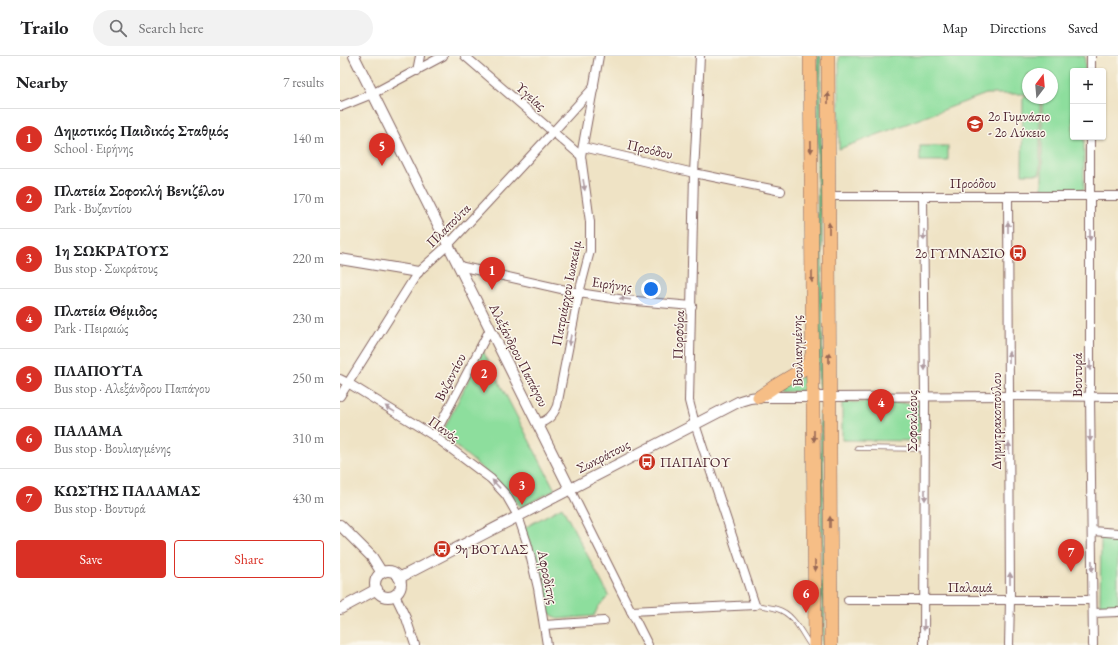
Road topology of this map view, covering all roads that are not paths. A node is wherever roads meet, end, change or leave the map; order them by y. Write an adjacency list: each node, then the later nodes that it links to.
1 (354, 56): 13 (street, Αλεξάνδρου Παπάγου)
2 (420, 56): 11 (street)
3 (443, 56): 11 (street)
4 (464, 56): 15 (street, Υγείας)
5 (599, 56): 12 (street, Πατριάρχου Ιωακείμ)
6 (700, 56): 19 (street, Πορφύρα)
7 (810, 56): 33 (main road, Βουλιαγμένης, one-way to 33)
8 (828, 56): 21 (main road, one-way to 8)
9 (1091, 56): 10 (street)
10 (1091, 68)
11 (417, 71): 13 (street)
12 (594, 87): 15 (street, Πλαπούτα); 17 (street, Πατριάρχου Ιωακείμ)
13 (372, 94): 14 (street); 26 (street, Αλεξάνδρου Παπάγου)
14 (340, 106)
15 (553, 132): 18 (street, Υγείας); 26 (street, Πλαπούτα)
16 (1090, 140): 24 (street, Βουτυρά)
17 (583, 147): 18 (street, Πατριάρχου Ιωακείμ); 19 (street, Προόδου)
18 (581, 156): 30 (street, Πατριάρχου Ιωακείμ, one-way to 30)
19 (694, 173): 20 (street, Προόδου); 31 (street, Πορφύρα)
20 (781, 191)
21 (829, 196): 22 (street, Προόδου); 40 (main road, one-way to 21)
22 (923, 196): 23 (street, Προόδου); 41 (street, Σοφοκλέους, one-way to 41)
23 (1008, 196): 24 (street, Προόδου); 37 (street, Δημητρακοπούλου, one-way to 23)
24 (1090, 196): 25 (street, Προόδου); 42 (street, Βουτυρά, one-way to 42)
25 (1118, 196)
26 (448, 245): 28 (street, Αλεξάνδρου Παπάγου); 29 (street, Πλαπούτα)
27 (340, 259): 29 (street)
28 (458, 266): 30 (street, Ειρήνης); 32 (street, Αλεξάνδρου Παπάγου)
29 (418, 272): 35 (street, Πλαπούτα)
30 (579, 293): 31 (street, Ειρήνης, one-way to 30); 44 (street, Πατριάρχου Ιωακείμ, one-way to 44)
31 (692, 306): 45 (street, Πορφύρα)
32 (490, 329): 44 (street, Αλεξάνδρου Παπάγου); 46 (street, Βυζαντίου)
33 (813, 352): 38 (main road); 39 (main road, Βουλιαγμένης)
34 (340, 379): 35 (street, Πανός)
35 (348, 383): 36 (street, Πλαπούτα); 46 (street, Πανός, one-way to 35)
36 (340, 396)
37 (1009, 396): 41 (street); 42 (street); 60 (street, Δημητρακοπούλου, one-way to 37)
38 (759, 397): 39 (street, Σωκράτους); 45 (street, Σωκράτους)
39 (813, 397): 40 (street, Σωκράτους); 73 (main road, Βουλιαγμένης, one-way to 73)
40 (829, 397): 41 (street); 74 (main road, one-way to 40)
41 (925, 397): 48 (street, Σοφοκλέους)
42 (1090, 397): 43 (street); 52 (street, Βουτυρά, one-way to 52)
43 (1118, 397)
44 (538, 424): 49 (street, Αλεξάνδρου Παπάγου)
45 (695, 424): 49 (street, Σωκράτους); 62 (street, Πορφύρα)
46 (434, 436): 50 (street, Πανός, one-way to 46)
47 (857, 448): 48 (lane)
48 (925, 449): 59 (street, Σοφοκλέους, one-way to 59)
49 (570, 489): 50 (street, Σωκράτους); 64 (street, Αλεξάνδρου Παπάγου)
50 (518, 516): 55 (street, Σωκράτους); 68 (street, Αφροδίτης)
51 (340, 525): 54 (street)
52 (1092, 531): 53 (street); 61 (street, Βουτυρά, one-way to 61)
53 (1118, 532)
54 (382, 572): 55 (street); 56 (street)
55 (399, 578): 57 (street)
56 (377, 589): 57 (street); 63 (street)
57 (395, 595): 69 (street)
58 (848, 600): 59 (street, Παλαμά)
59 (924, 600): 60 (street, Παλαμά); 75 (street, Σοφοκλέους, one-way to 75)
60 (1010, 600): 61 (street, Παλαμά); 76 (street, Δημητρακοπούλου)
61 (1092, 600): 66 (street, Βουτυρά)
62 (755, 605): 64 (street); 72 (lane)
63 (340, 608)
64 (631, 611): 71 (street, Αλεξάνδρου Παπάγου)
65 (1118, 612): 66 (street)
66 (1093, 613): 77 (street, Βουτυρά)
67 (604, 620): 68 (street)
68 (545, 625): 70 (street, Αφροδίτης)
69 (415, 645)
70 (547, 645)
71 (648, 645)
72 (810, 645)
73 (815, 645)
74 (831, 645)
75 (924, 645)
76 (1009, 645)
77 (1093, 645)

